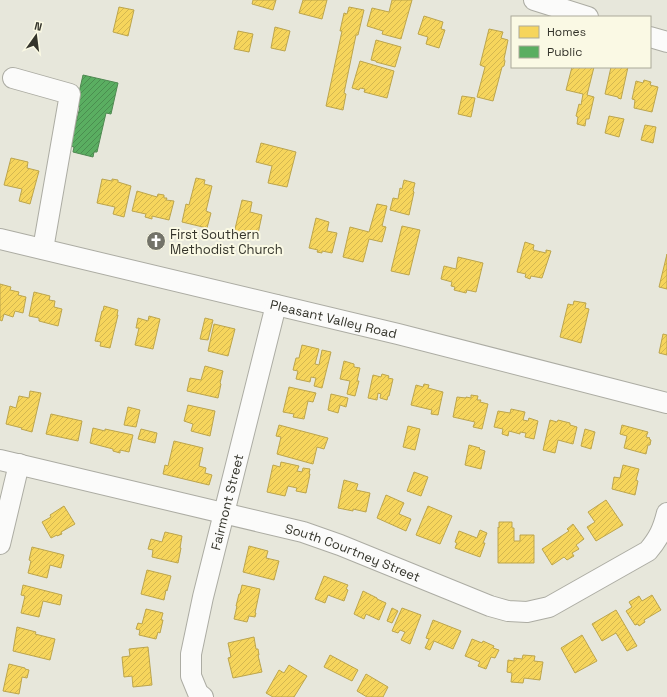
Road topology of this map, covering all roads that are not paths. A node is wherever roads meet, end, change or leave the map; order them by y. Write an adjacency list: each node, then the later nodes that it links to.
1 (534, 0): 2 (street)
2 (585, 16)
3 (651, 36): 4 (street)
4 (667, 42)
5 (13, 78): 7 (street)
6 (0, 239): 7 (street, Pleasant Valley Road)
7 (42, 249): 8 (street, Pleasant Valley Road)
8 (276, 305): 9 (street, Pleasant Valley Road); 13 (street, Fairmont Street)
9 (667, 403)
10 (0, 460): 11 (street, South Courtney Street)
11 (19, 464): 13 (street, South Courtney Street); 14 (street)
12 (667, 513): 13 (street, South Courtney Street)
13 (224, 514): 15 (street, Fairmont Street)
14 (0, 544)
15 (203, 697)

